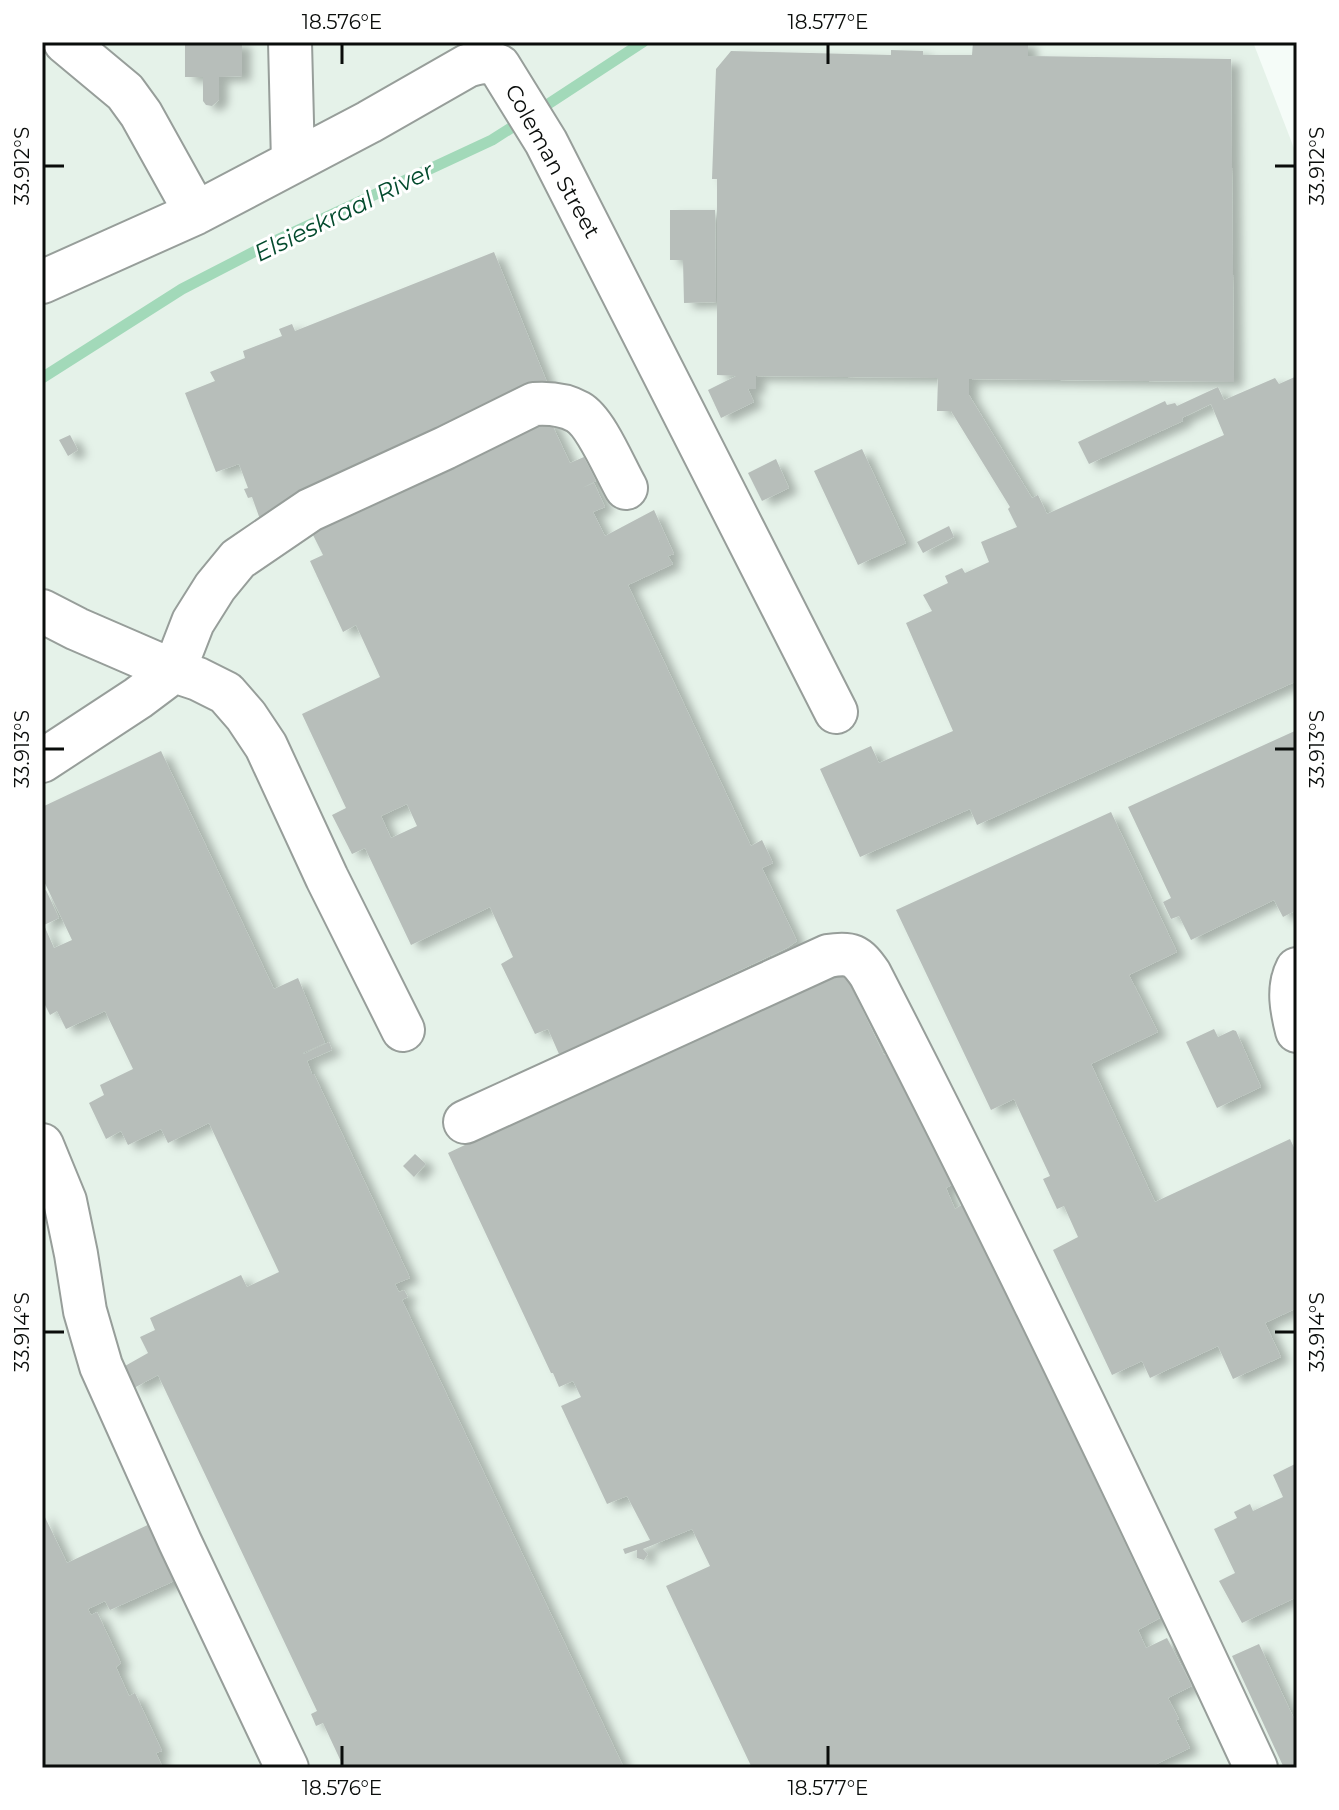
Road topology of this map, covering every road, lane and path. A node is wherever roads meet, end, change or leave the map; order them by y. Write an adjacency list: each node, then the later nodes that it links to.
1 (65, 42): 4 (lane)
2 (290, 42): 3 (lane)
3 (293, 162): 4 (lane, Coleman Street); 9 (lane, Coleman Street)
4 (196, 213): 5 (lane, Coleman Street)
5 (42, 282)
6 (626, 488): 8 (lane)
7 (42, 611): 8 (lane)
8 (174, 671): 10 (lane); 12 (lane)
9 (836, 712)
10 (42, 761)
11 (1297, 969): 13 (lane)
12 (403, 1030)
13 (1297, 1031)
14 (465, 1122): 17 (lane)
15 (42, 1145): 16 (lane)
16 (287, 1768)
17 (1256, 1768)

